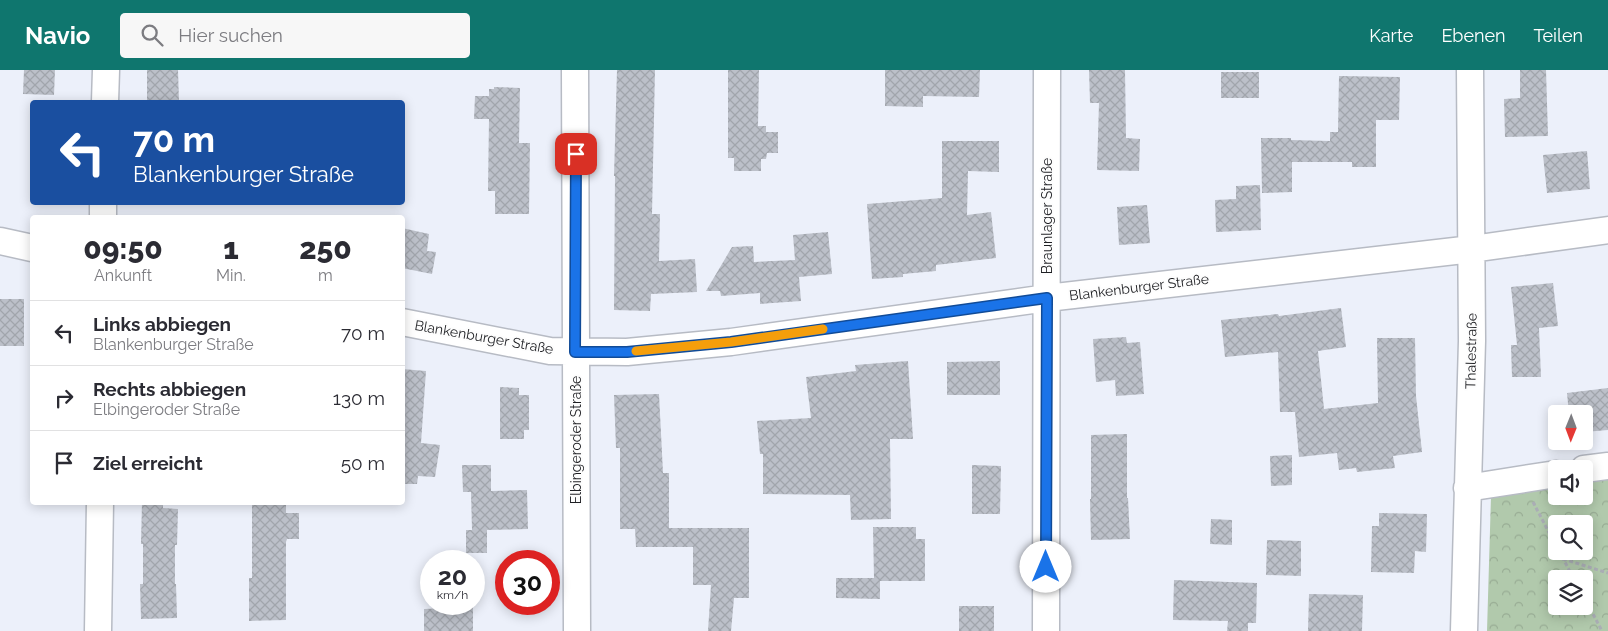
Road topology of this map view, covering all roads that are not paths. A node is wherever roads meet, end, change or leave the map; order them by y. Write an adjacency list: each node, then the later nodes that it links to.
1 (106, 70): 5 (street)
2 (575, 70): 12 (street, Elbingeroder Straße)
3 (1047, 70): 10 (street, Braunlager Straße)
4 (1470, 70): 9 (street, Thalestraße)
5 (106, 100)
6 (1608, 230): 9 (street, Blankenburger Straße)
7 (0, 241): 8 (street)
8 (30, 248)
9 (1472, 249): 10 (street, Blankenburger Straße); 16 (street, Thalestraße)
10 (1047, 298): 12 (street, Blankenburger Straße); 20 (street, Braunlager Straße)
11 (405, 323): 12 (street, Blankenburger Straße)
12 (575, 352): 19 (street, Elbingeroder Straße)
13 (1608, 466): 14 (street)
14 (1593, 468)
15 (1548, 475): 16 (street)
16 (1467, 488): 21 (street, Thalestraße)
17 (100, 505): 18 (street)
18 (98, 631)
19 (577, 631)
20 (1046, 631)
21 (1464, 631)

